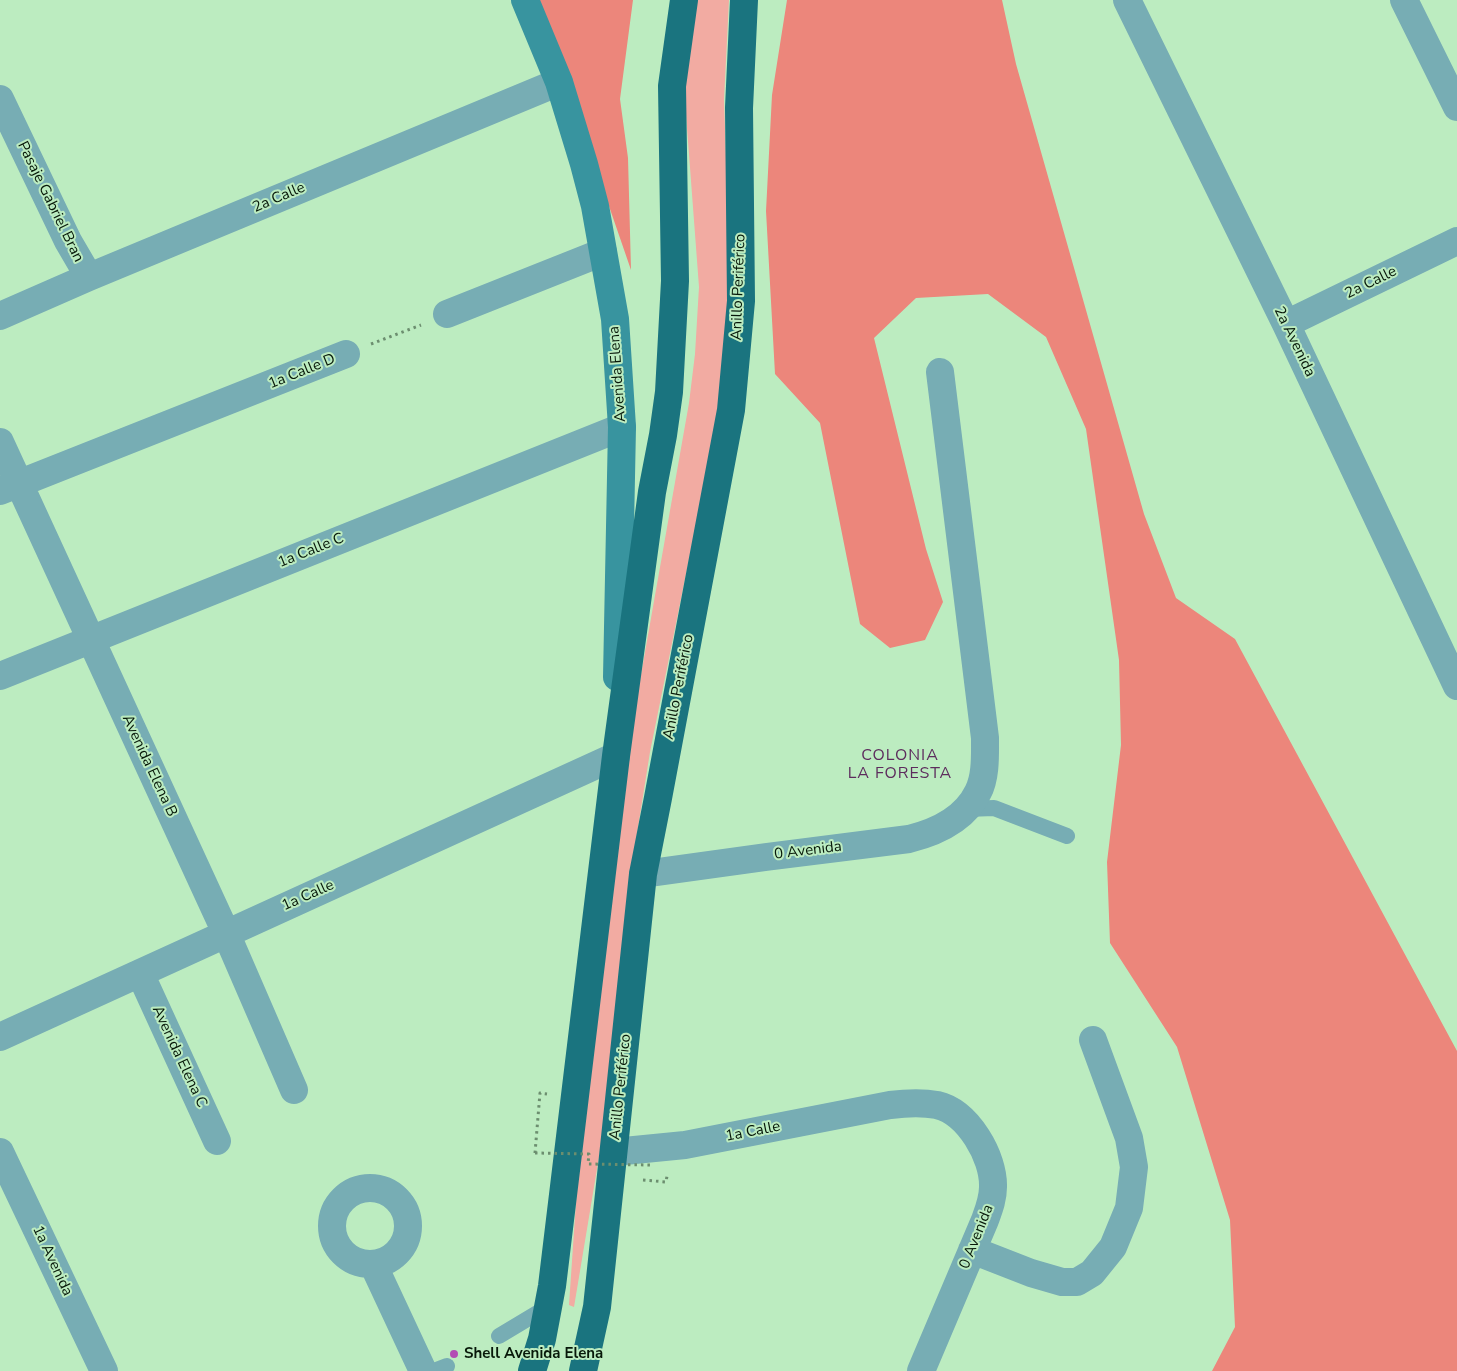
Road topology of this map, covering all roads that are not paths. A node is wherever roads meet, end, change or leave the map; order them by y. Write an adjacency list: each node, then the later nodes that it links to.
1 (684, 0): 23 (highway)
2 (744, 0): 26 (highway, Anillo Periférico)
3 (1127, 0): 14 (street, 2a Avenida)
4 (1404, 0): 8 (street)
5 (527, 2): 6 (main road, Avenida Elena)
6 (559, 82): 10 (main road, Avenida Elena); 11 (street, 2a Calle)
7 (0, 99): 11 (street, Pasaje Gabriel Bran)
8 (1457, 107)
9 (1457, 241): 14 (street, 2a Calle)
10 (603, 252): 12 (street); 17 (main road, Avenida Elena)
11 (89, 277): 13 (street, 2a Calle)
12 (447, 314)
13 (0, 316)
14 (1286, 324): 22 (street, 2a Avenida)
15 (346, 354): 19 (street, 1a Calle D)
16 (940, 372): 24 (street, 0 Avenida)
17 (622, 427): 20 (street, 1a Calle C); 23 (main road, Avenida Elena)
18 (0, 442): 19 (street, Avenida Elena B)
19 (9, 487): 20 (street, Avenida Elena B)
20 (91, 639): 21 (street, 1a Calle C); 27 (street, Avenida Elena B)
21 (0, 676)
22 (1457, 686)
23 (616, 756): 27 (street, 1a Calle); 38 (highway)
24 (966, 809): 25 (lane); 26 (street, 0 Avenida)
25 (1068, 836)
26 (642, 874): 34 (highway, Anillo Periférico)
27 (226, 933): 28 (street, 1a Calle); 31 (street, Avenida Elena B)
28 (140, 973): 29 (street, 1a Calle); 33 (street, Avenida Elena C)
29 (0, 1037)
30 (1093, 1040): 36 (street)
31 (294, 1090)
32 (890, 1105): 34 (street, 1a Calle); 36 (street, 0 Avenida)
33 (217, 1141)
34 (614, 1152): 43 (highway, Anillo Periférico)
35 (1, 1154): 41 (street, 1a Avenida)
36 (972, 1250): 44 (street, 0 Avenida)
37 (373, 1264): 40 (street)
38 (549, 1306): 39 (lane); 42 (highway)
39 (499, 1336)
40 (435, 1369)
41 (104, 1371)
42 (532, 1371)
43 (583, 1371)
44 (921, 1371)

